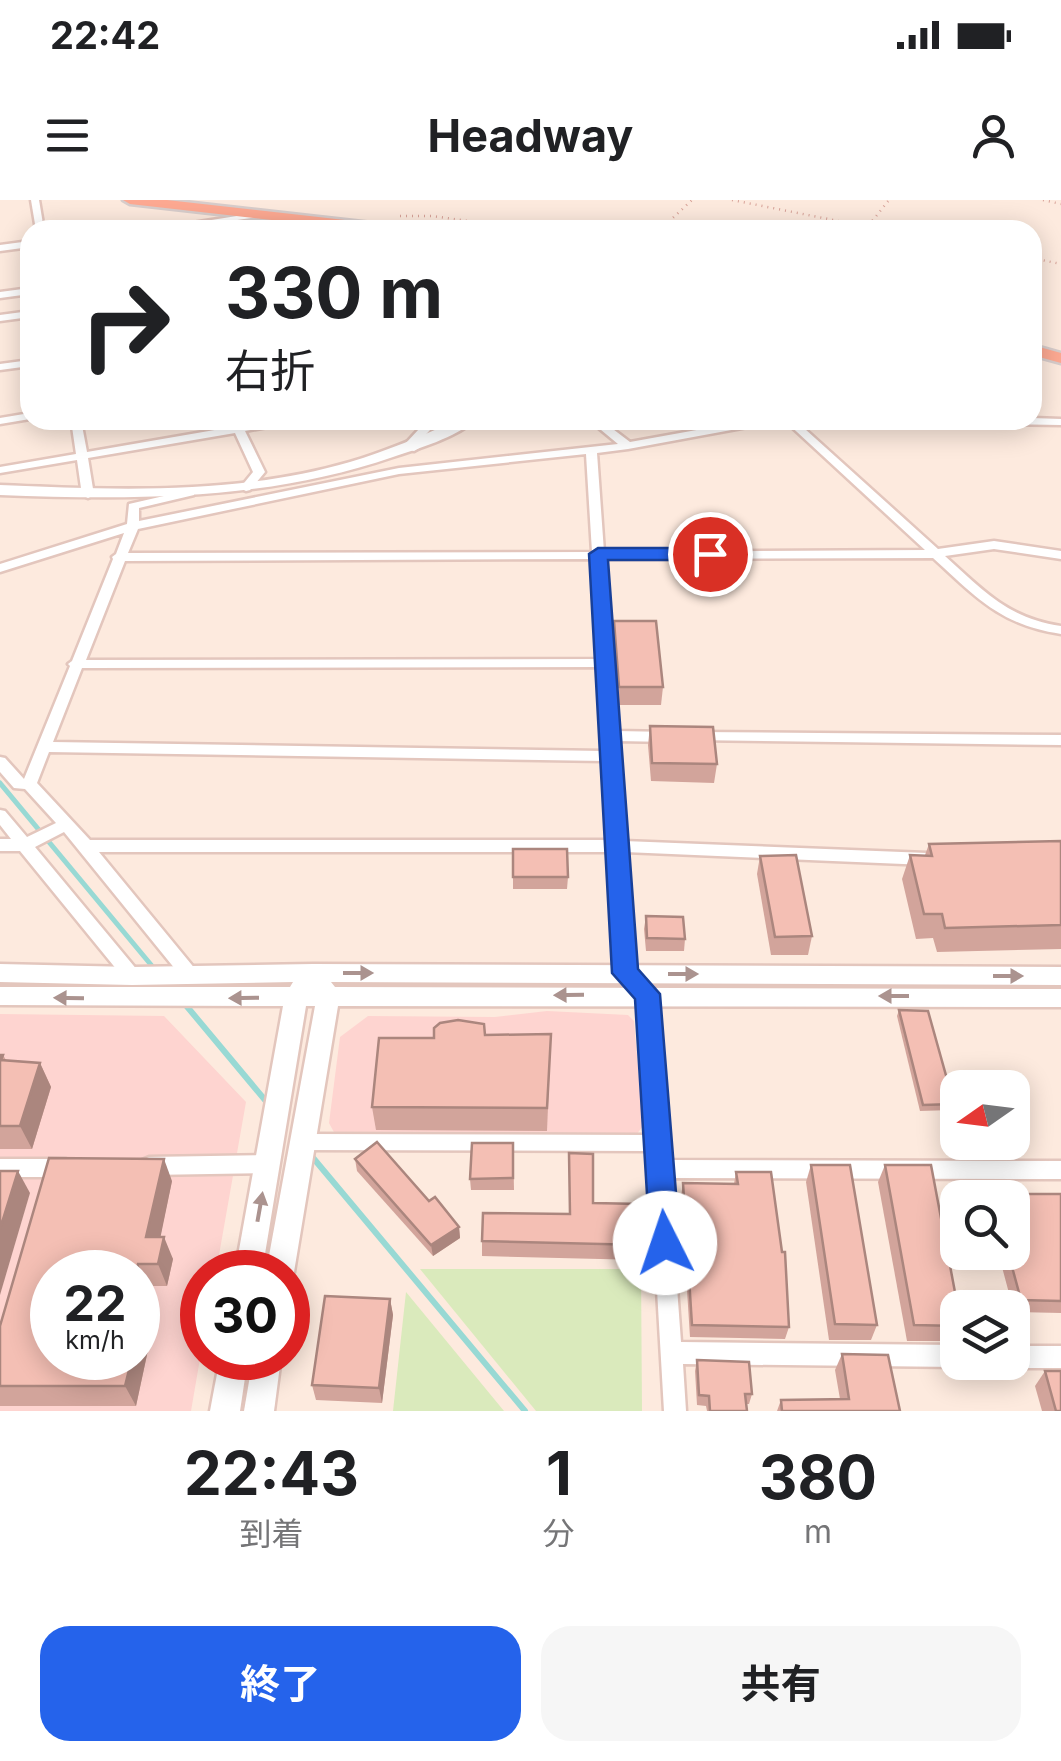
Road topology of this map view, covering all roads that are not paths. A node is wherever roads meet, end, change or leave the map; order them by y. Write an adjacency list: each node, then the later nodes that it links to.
1 (130, 200): 2 (highway)
2 (262, 214): 3 (street); 4 (highway)
3 (223, 220)
4 (299, 220)
5 (78, 430): 16 (street)
6 (208, 430): 16 (street)
7 (240, 430): 18 (street)
8 (425, 430): 14 (street)
9 (449, 430): 14 (street)
10 (607, 430): 13 (street)
11 (715, 430): 13 (street)
12 (801, 430): 24 (street)
13 (628, 446): 15 (street)
14 (414, 448): 18 (street)
15 (591, 449): 22 (street); 23 (street)
16 (82, 456): 17 (street); 21 (street)
17 (0, 470)
18 (246, 488): 20 (street)
19 (0, 490): 21 (street)
20 (190, 493): 21 (street); 22 (street)
21 (88, 495)
22 (133, 526): 26 (street); 27 (street)
23 (598, 554): 24 (street); 26 (street); 29 (street)
24 (932, 554): 25 (street); 28 (street)
25 (1061, 554)
26 (118, 557): 30 (street)
27 (0, 568)
28 (1061, 630)
29 (603, 662): 30 (street); 31 (street)
30 (75, 664): 33 (street)
31 (608, 736): 32 (street); 34 (street)
32 (1061, 740)
33 (42, 748): 34 (street); 36 (street)
34 (609, 756): 42 (street)
35 (0, 762): 36 (street)
36 (29, 784): 38 (street)
37 (0, 815): 39 (street)
38 (60, 826): 39 (street); 41 (street)
39 (28, 843): 40 (street); 49 (street)
40 (0, 845)
41 (86, 846): 42 (street); 47 (street)
42 (616, 846): 43 (street); 46 (street)
43 (943, 859)
44 (313, 972): 46 (street, one-way to 46); 47 (street); 52 (street); 53 (street)
45 (0, 973): 49 (street)
46 (625, 973): 48 (street, one-way to 48); 50 (street)
47 (190, 976): 49 (street)
48 (1061, 976)
49 (135, 988): 51 (street, one-way to 51); 53 (street, one-way to 49)
50 (648, 994): 52 (street, one-way to 52); 54 (street, one-way to 50); 56 (street)
51 (0, 996)
52 (328, 996): 53 (street); 55 (street)
53 (296, 997): 57 (street)
54 (1061, 998)
55 (304, 1143): 56 (street); 64 (street)
56 (656, 1143): 61 (street)
57 (269, 1153): 58 (street); 63 (street, one-way to 57)
58 (130, 1167)
59 (0, 1168): 60 (street)
60 (90, 1168)
61 (660, 1169): 62 (street); 65 (street)
62 (1061, 1170)
63 (252, 1250)
64 (284, 1250)
65 (673, 1353): 66 (street); 73 (street)
66 (940, 1356)
67 (1030, 1357): 68 (street)
68 (1061, 1358)
69 (230, 1380): 71 (street)
70 (264, 1380): 72 (street)
71 (224, 1411)
72 (259, 1411)
73 (675, 1411)

